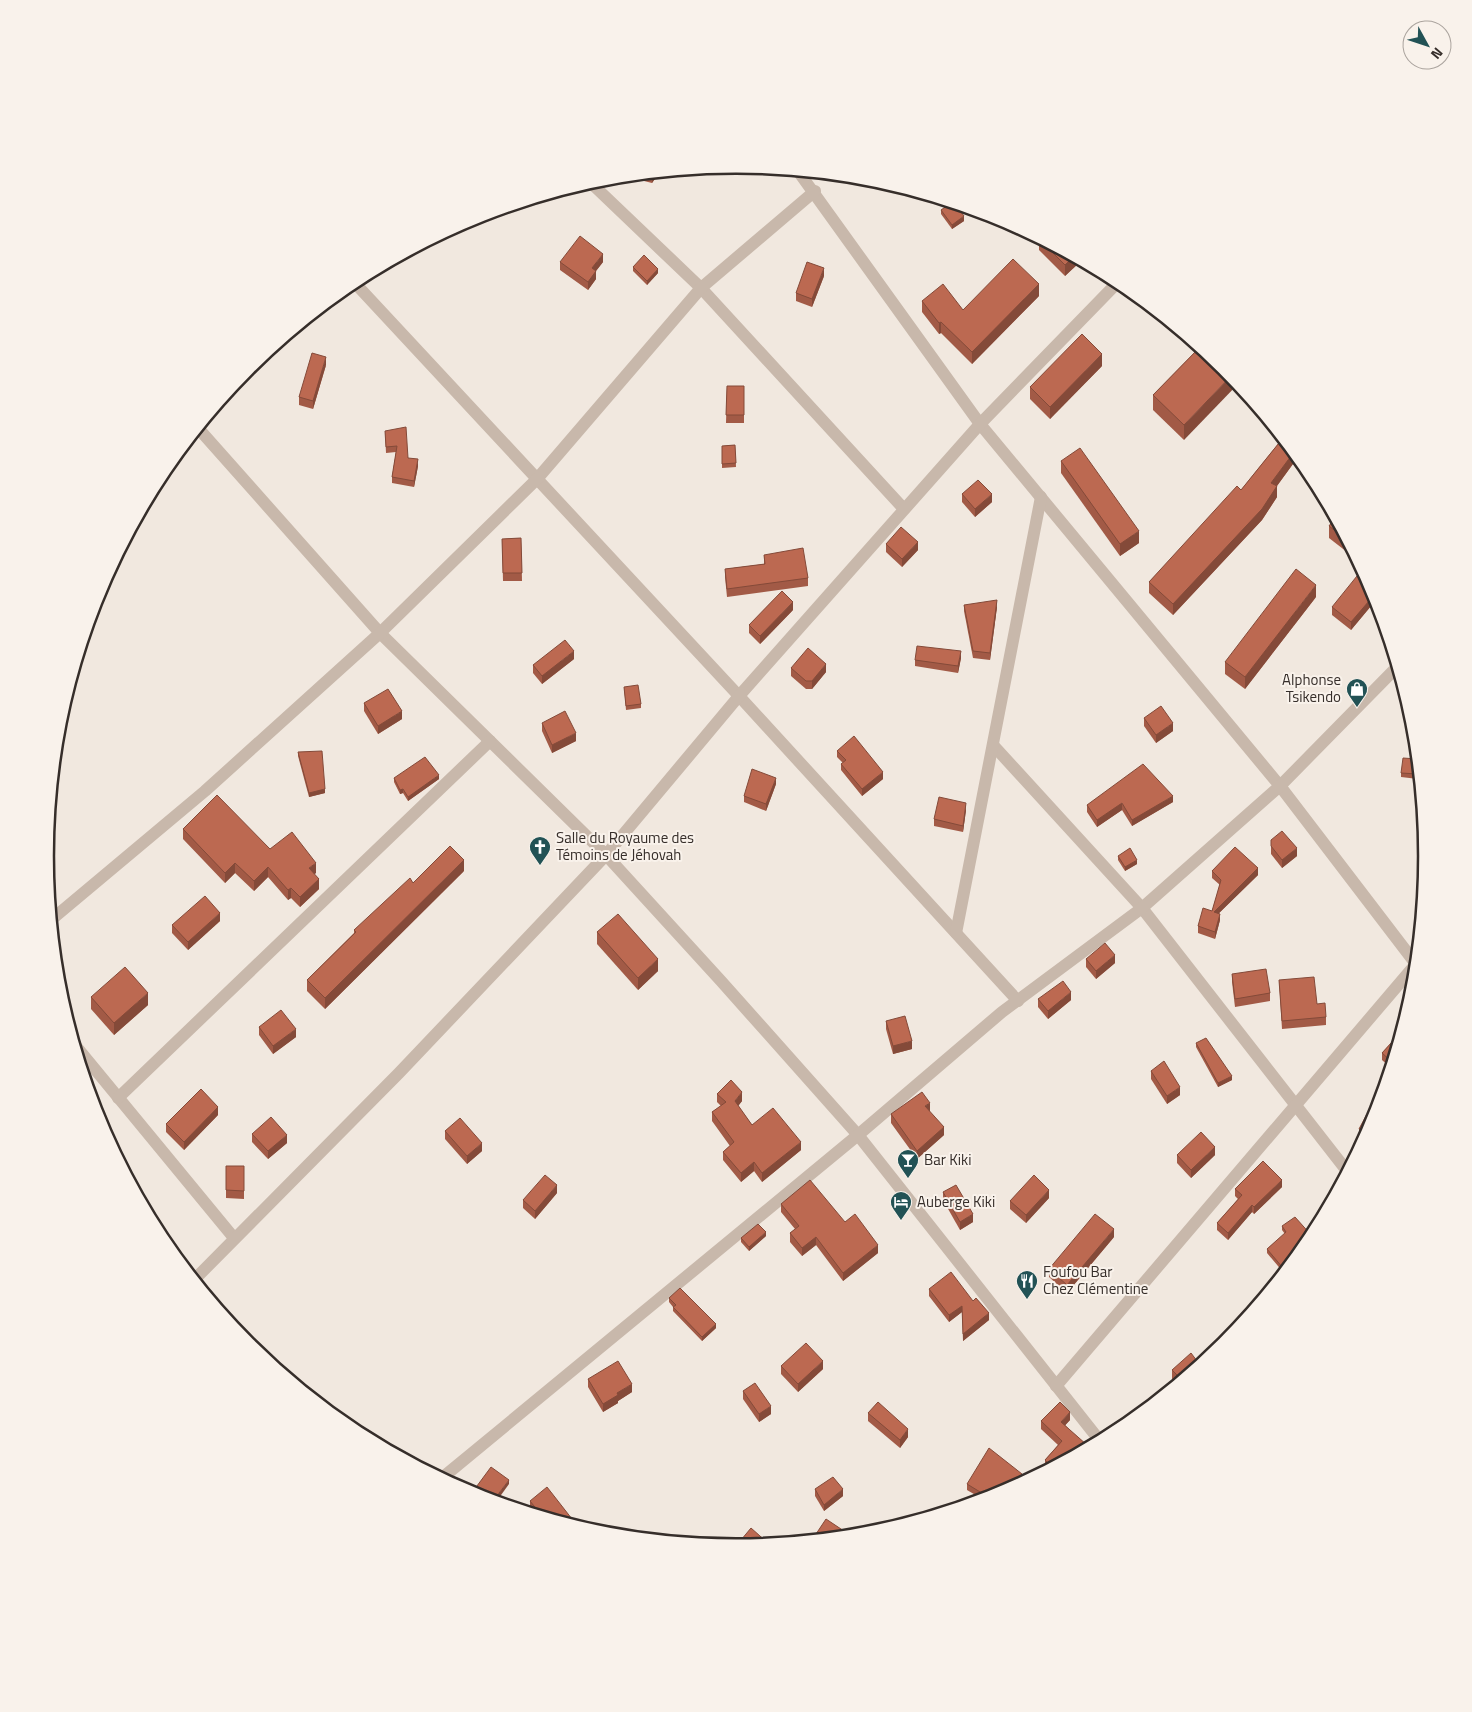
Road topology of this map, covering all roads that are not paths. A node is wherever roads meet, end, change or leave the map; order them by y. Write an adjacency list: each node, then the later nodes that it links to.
1 (804, 178): 3 (street)
2 (597, 188): 5 (street)
3 (815, 191): 5 (street); 7 (street)
4 (359, 288): 9 (street)
5 (701, 288): 9 (street); 11 (street)
6 (1113, 288): 7 (street)
7 (980, 424): 10 (street); 11 (street)
8 (202, 432): 12 (street)
9 (537, 479): 12 (street); 14 (street)
10 (1041, 497): 16 (street); 17 (street)
11 (904, 509): 14 (street)
12 (380, 633): 15 (street); 20 (street)
13 (1393, 671): 17 (street)
14 (739, 696): 18 (street); 21 (street)
15 (490, 741): 18 (street); 26 (street)
16 (993, 745): 19 (street); 21 (street)
17 (1280, 786): 19 (street); 22 (street)
18 (606, 855): 28 (street); 30 (street)
19 (1142, 908): 24 (street); 27 (street)
20 (57, 915)
21 (956, 933): 24 (street)
22 (1410, 956)
23 (1407, 974): 27 (street)
24 (1018, 1001): 28 (street)
25 (84, 1056): 26 (street)
26 (118, 1098): 30 (street)
27 (1296, 1105): 29 (street); 32 (street)
28 (858, 1135): 32 (street); 34 (street)
29 (1344, 1166)
30 (234, 1238): 31 (street)
31 (198, 1275)
32 (1056, 1386): 33 (street)
33 (1095, 1435)
34 (447, 1474)

